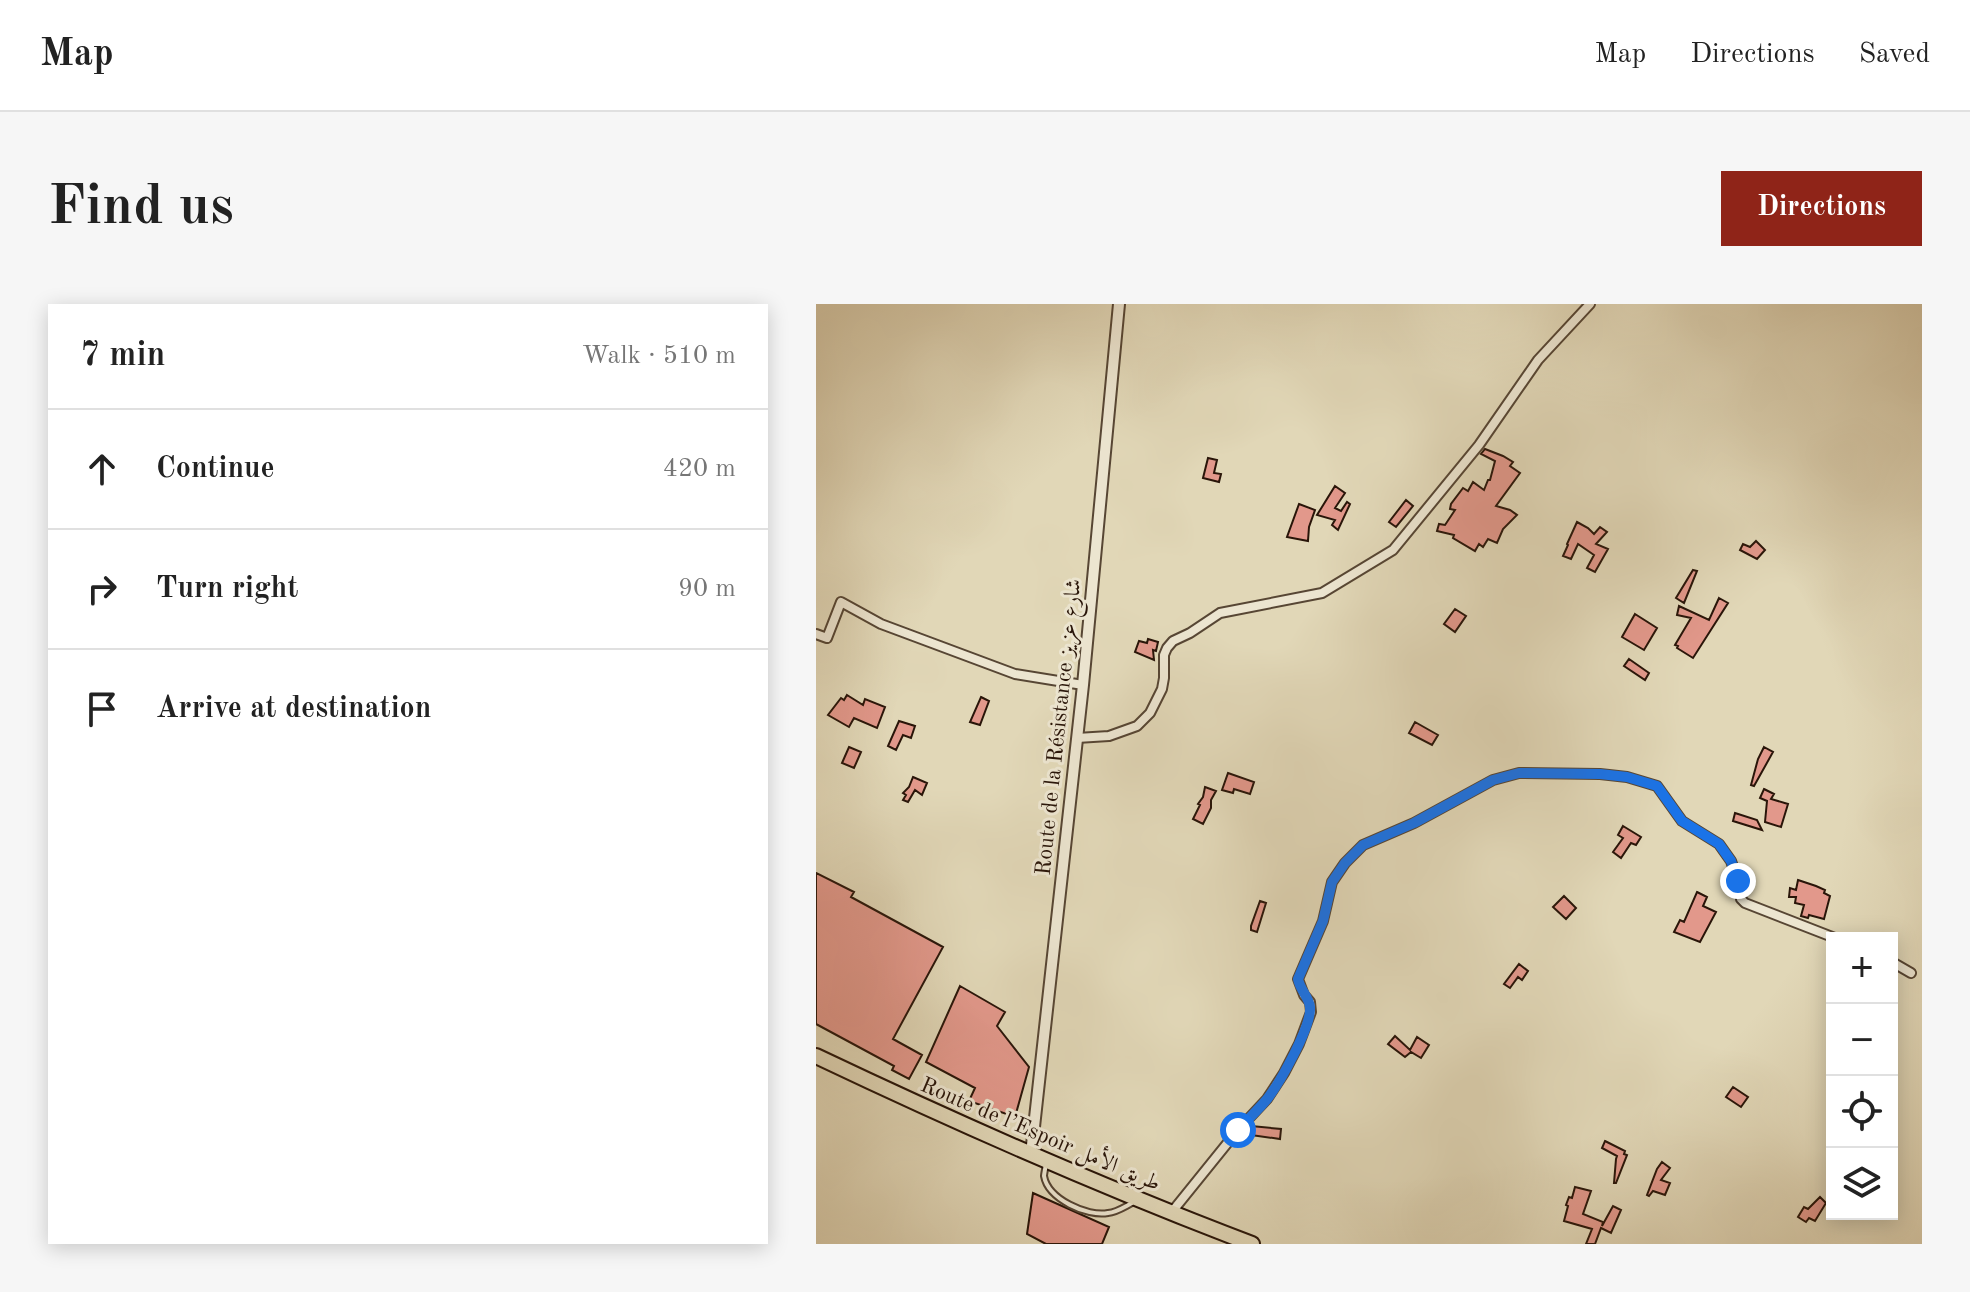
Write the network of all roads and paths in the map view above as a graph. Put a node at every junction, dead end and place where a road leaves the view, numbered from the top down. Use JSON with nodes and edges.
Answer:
{"nodes":[{"id":1,"x":1119,"y":304,"type":"edge"},
{"id":2,"x":1590,"y":304,"type":"edge"},
{"id":3,"x":816,"y":634,"type":"edge"},
{"id":4,"x":1083,"y":685,"type":"junction"},
{"id":5,"x":1077,"y":738,"type":"junction"},
{"id":6,"x":1826,"y":934,"type":"edge"},
{"id":7,"x":1898,"y":965,"type":"edge"},
{"id":8,"x":1911,"y":973,"type":"dead end"},
{"id":9,"x":816,"y":1056,"type":"edge"},
{"id":10,"x":1031,"y":1154,"type":"junction"},
{"id":11,"x":1046,"y":1161,"type":"junction"},
{"id":12,"x":1137,"y":1199,"type":"junction"},
{"id":13,"x":1171,"y":1213,"type":"junction"},
{"id":14,"x":1252,"y":1244,"type":"edge"}],
"edges":[{"from":1,"to":4,"type":"street","name":"Route de la Résistance شارع عزيز"},
{"from":2,"to":5,"type":"street"},
{"from":3,"to":4,"type":"street"},
{"from":4,"to":5,"type":"street","name":"Route de la Résistance شارع عزيز"},
{"from":5,"to":10,"type":"street","name":"Route de la Résistance شارع عزيز"},
{"from":6,"to":13,"type":"street"},
{"from":7,"to":8,"type":"street"},
{"from":9,"to":10,"type":"highway","name":"Route de l’Espoir طريق الأمل"},
{"from":10,"to":11,"type":"highway","name":"Route de l’Espoir طريق الأمل"},
{"from":11,"to":12,"type":"highway","name":"Route de l’Espoir طريق الأمل"},
{"from":11,"to":12,"type":"lane"},
{"from":12,"to":13,"type":"highway","name":"Route de l’Espoir طريق الأمل"},
{"from":13,"to":14,"type":"highway","name":"Route de l’Espoir طريق الأمل"}]}
